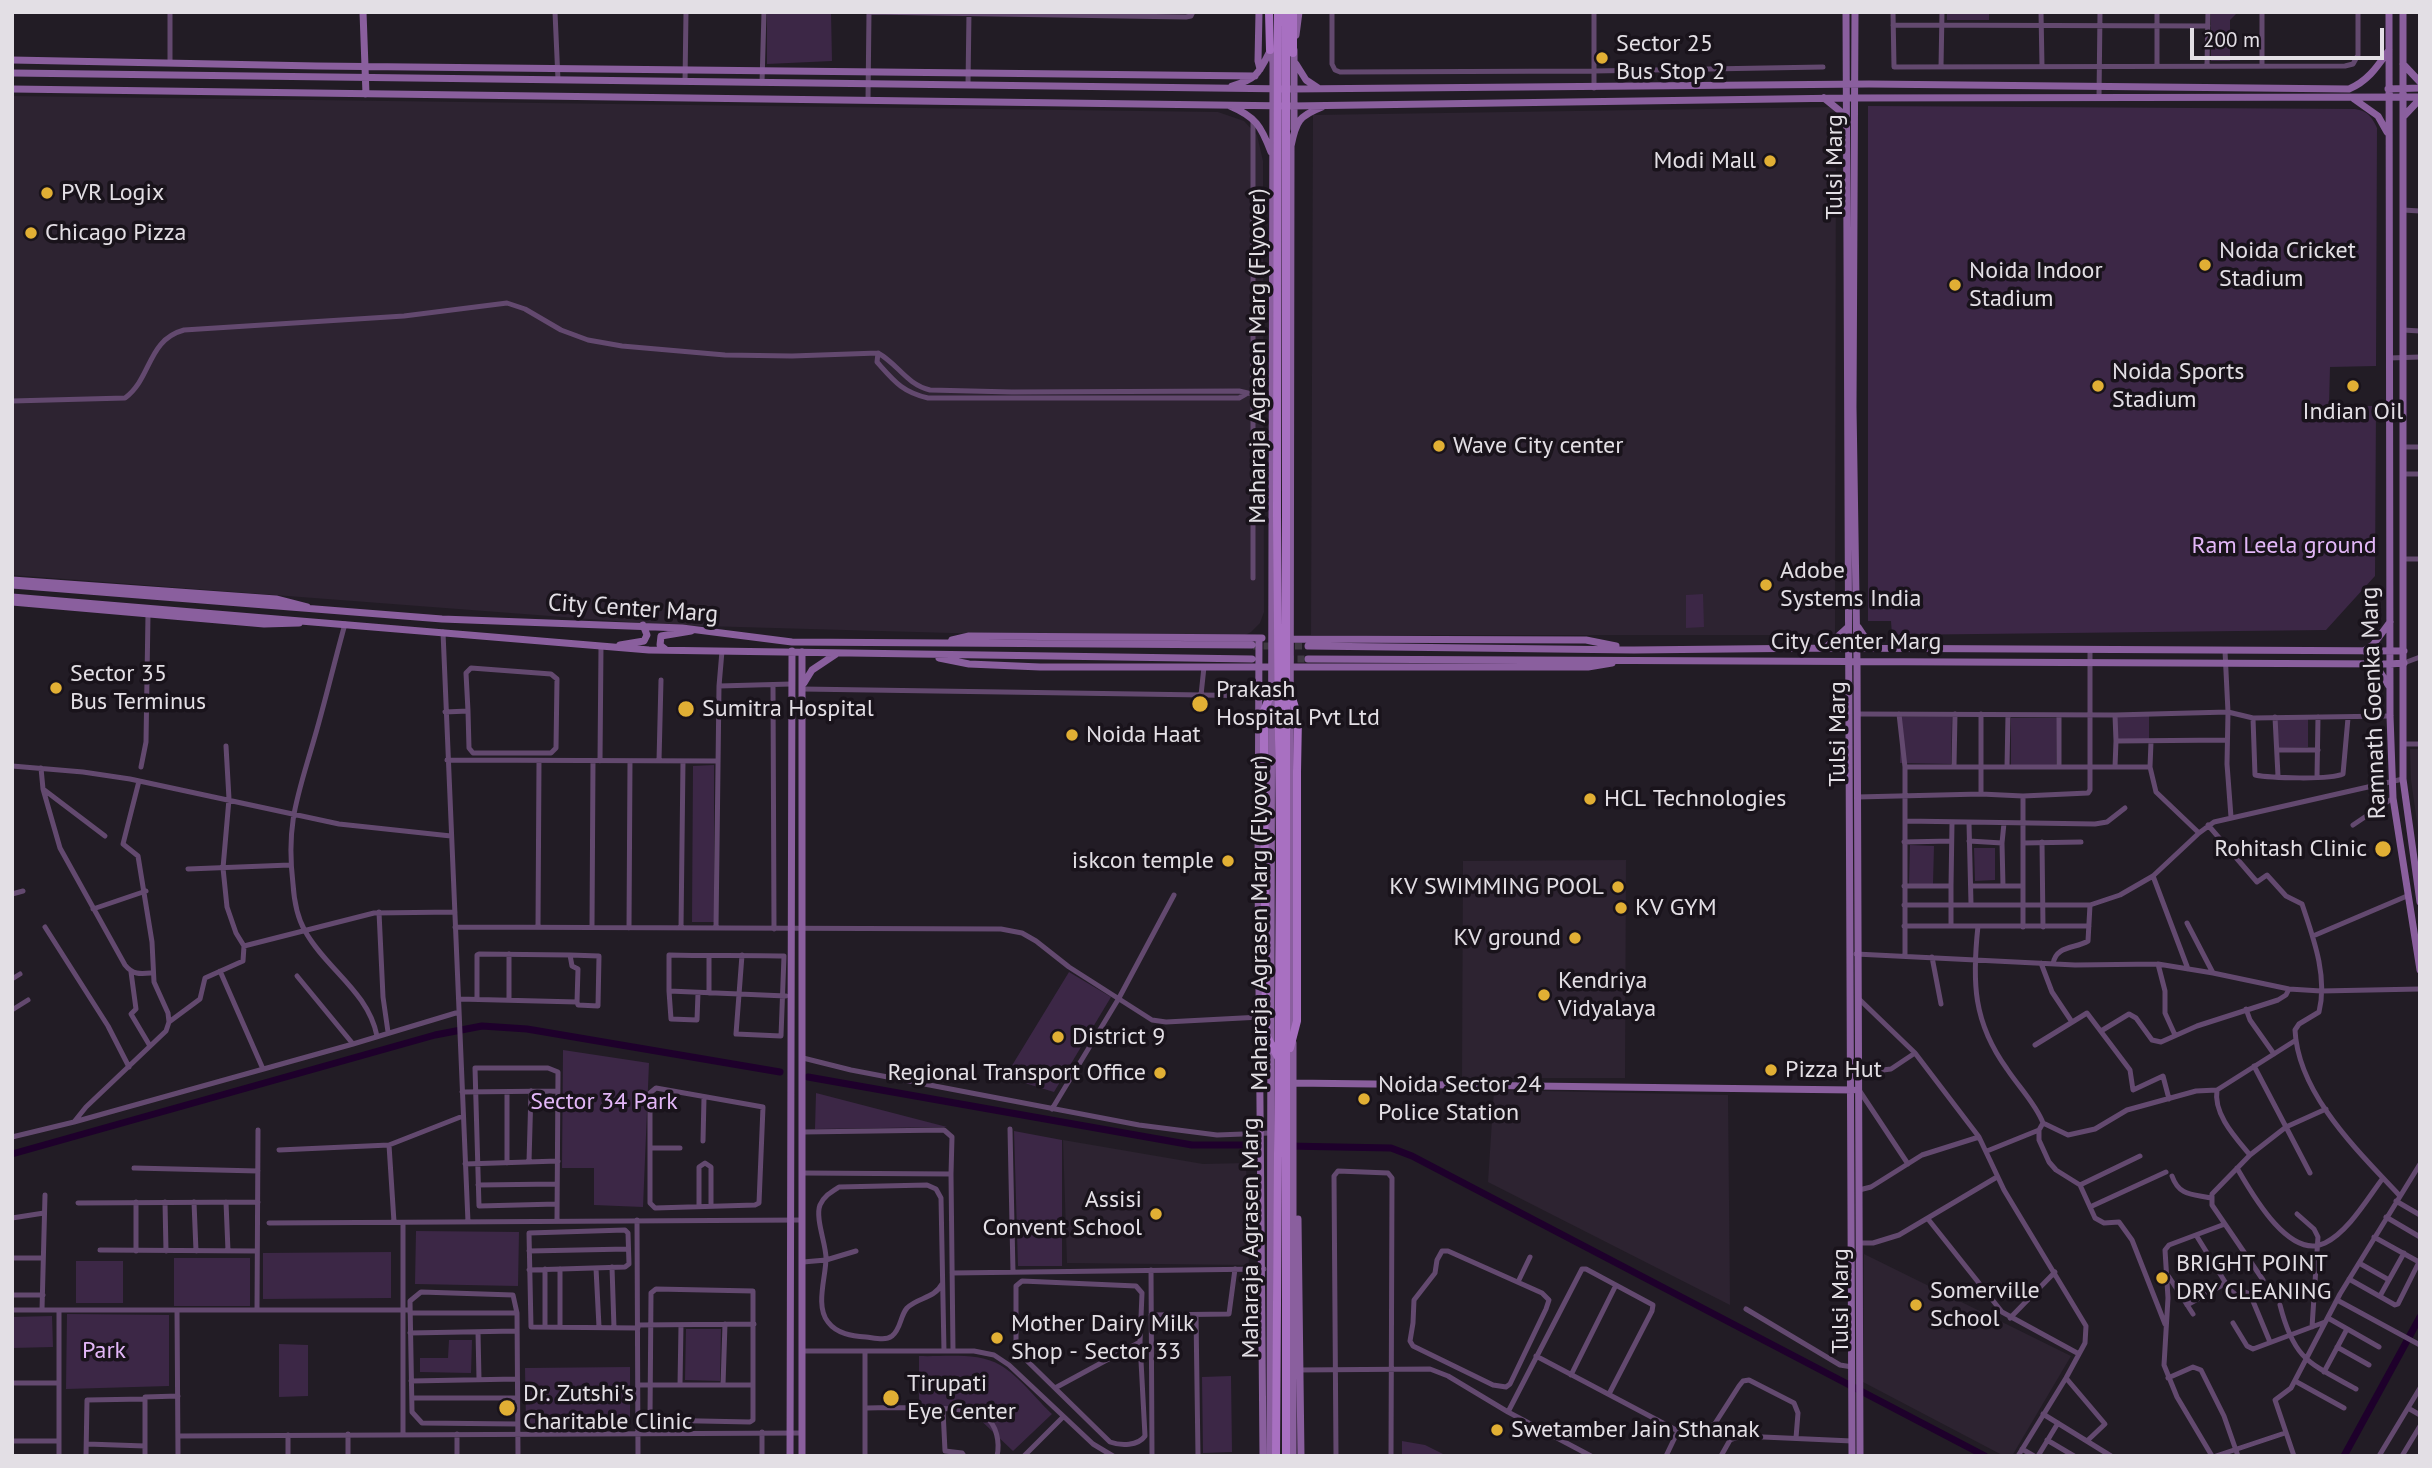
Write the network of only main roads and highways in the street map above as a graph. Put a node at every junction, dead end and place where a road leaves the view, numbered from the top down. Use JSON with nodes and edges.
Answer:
{"nodes":[{"id":1,"x":1268,"y":12,"type":"edge"},
{"id":2,"x":1278,"y":12,"type":"edge"},
{"id":3,"x":1286,"y":12,"type":"edge"},
{"id":4,"x":1293,"y":12,"type":"edge"},
{"id":5,"x":1270,"y":50,"type":"road end"},
{"id":6,"x":1293,"y":53,"type":"road end"},
{"id":7,"x":1270,"y":696,"type":"road end"},
{"id":8,"x":1292,"y":698,"type":"road end"},
{"id":9,"x":1283,"y":1059,"type":"junction"},
{"id":10,"x":1276,"y":1456,"type":"edge"},
{"id":11,"x":1286,"y":1456,"type":"edge"}],
"edges":[{"from":1,"to":5,"type":"main road"},
{"from":2,"to":9,"type":"main road","name":"Maharaja Agrasen Marg (Flyover)","bridge":true},
{"from":3,"to":9,"type":"main road","name":"Maharaja Agrasen Marg (Flyover)","bridge":true},
{"from":4,"to":6,"type":"main road"},
{"from":7,"to":9,"type":"main road","bridge":true},
{"from":8,"to":9,"type":"main road","bridge":true},
{"from":9,"to":10,"type":"main road","name":"Maharaja Agrasen Marg (Flyover)","bridge":true},
{"from":9,"to":11,"type":"main road","name":"Maharaja Agrasen Marg (Flyover)","bridge":true}]}
